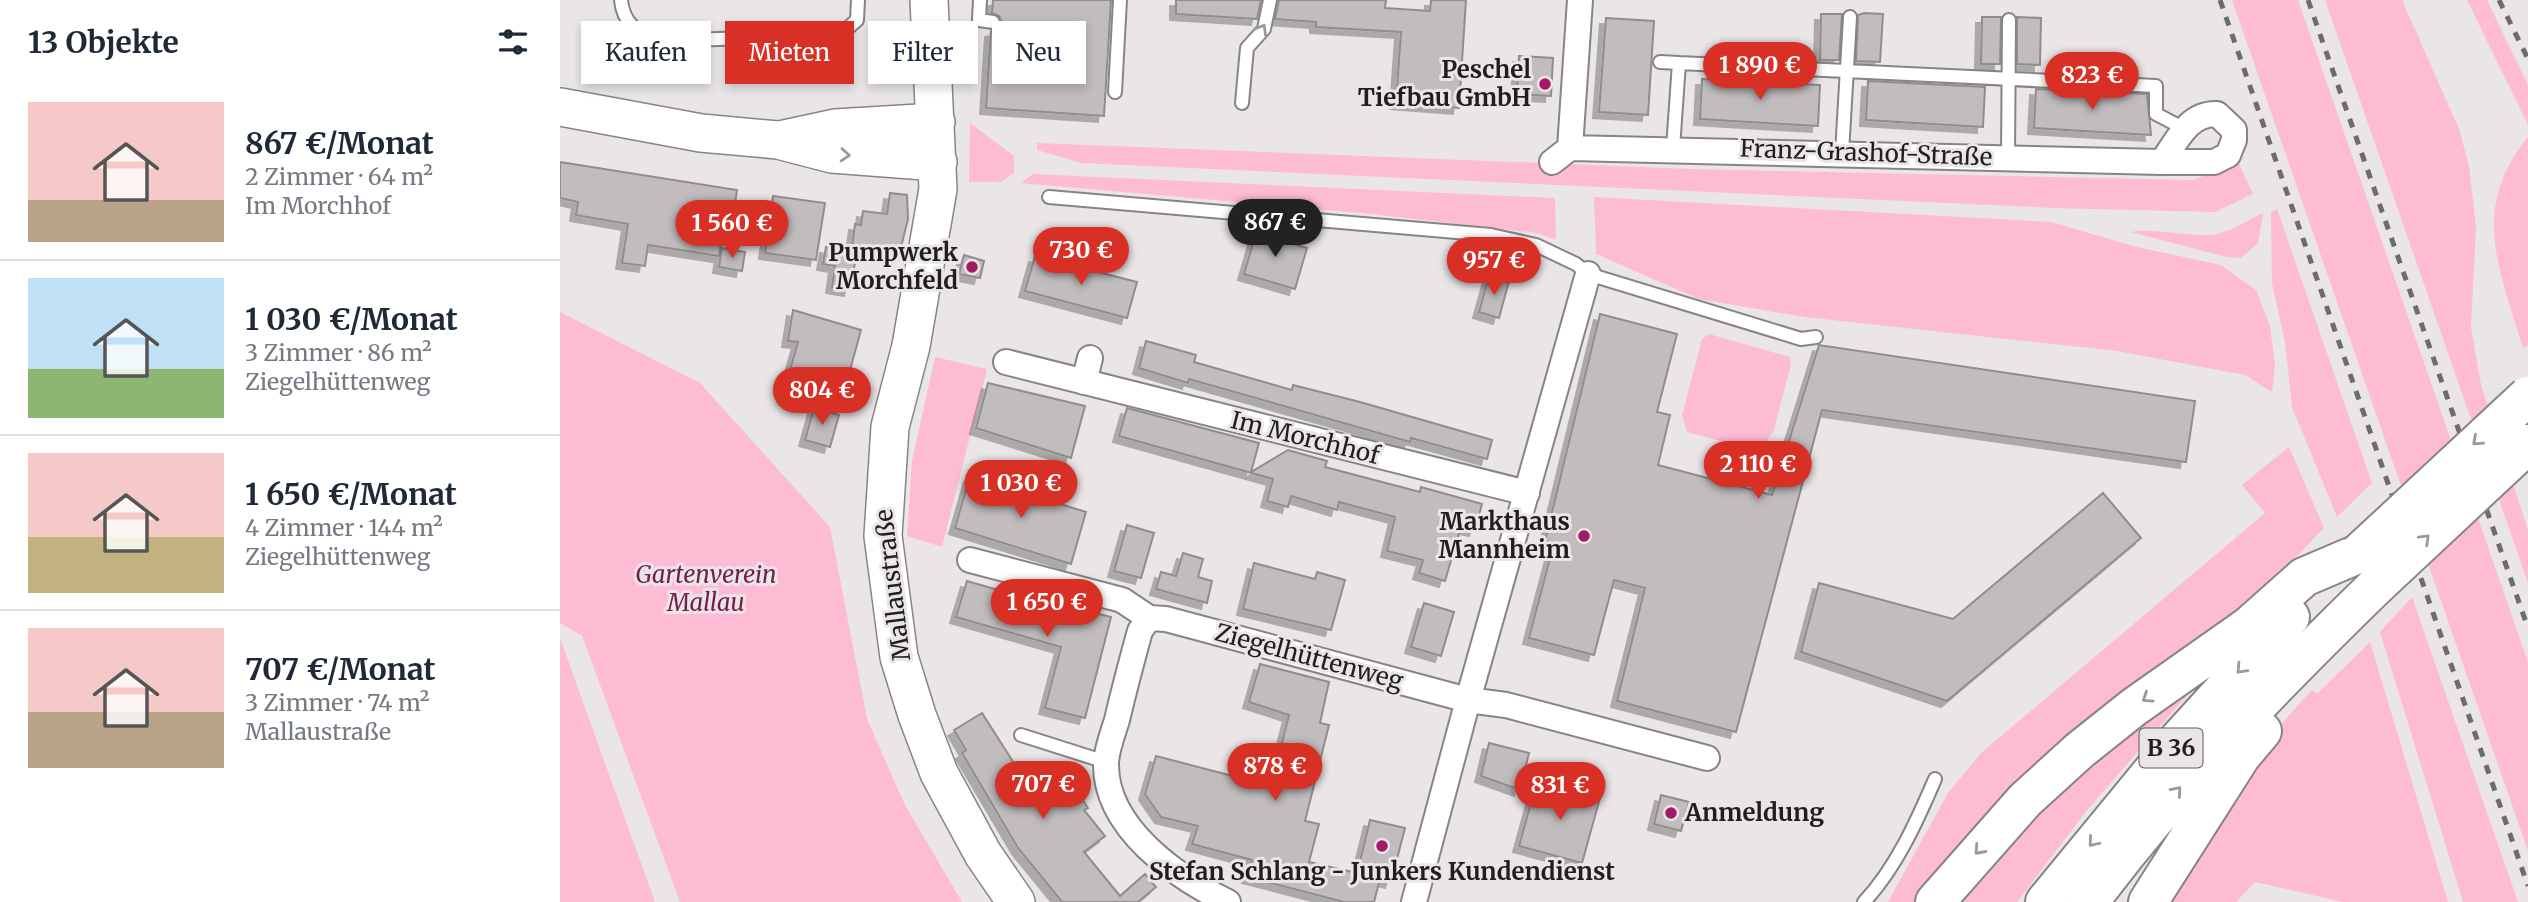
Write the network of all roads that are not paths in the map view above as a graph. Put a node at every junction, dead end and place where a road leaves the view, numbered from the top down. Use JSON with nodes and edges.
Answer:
{"nodes":[{"id":1,"x":621,"y":0,"type":"edge"},
{"id":2,"x":858,"y":0,"type":"edge"},
{"id":3,"x":929,"y":0,"type":"edge"},
{"id":4,"x":980,"y":0,"type":"edge"},
{"id":5,"x":1120,"y":0,"type":"edge"},
{"id":6,"x":1270,"y":0,"type":"edge"},
{"id":7,"x":1580,"y":0,"type":"edge"},
{"id":8,"x":1850,"y":17,"type":"dead end"},
{"id":9,"x":2009,"y":20,"type":"dead end"},
{"id":10,"x":992,"y":22,"type":"edge"},
{"id":11,"x":1660,"y":62,"type":"dead end"},
{"id":12,"x":1679,"y":63,"type":"junction"},
{"id":13,"x":1847,"y":71,"type":"junction"},
{"id":14,"x":2009,"y":78,"type":"junction"},
{"id":15,"x":1115,"y":92,"type":"dead end"},
{"id":16,"x":1242,"y":103,"type":"dead end"},
{"id":17,"x":560,"y":107,"type":"edge"},
{"id":18,"x":936,"y":122,"type":"junction"},
{"id":19,"x":2185,"y":129,"type":"junction"},
{"id":20,"x":778,"y":141,"type":"junction"},
{"id":21,"x":1673,"y":148,"type":"junction"},
{"id":22,"x":1842,"y":153,"type":"junction"},
{"id":23,"x":2008,"y":157,"type":"junction"},
{"id":24,"x":938,"y":162,"type":"junction"},
{"id":25,"x":2162,"y":162,"type":"junction"},
{"id":26,"x":1049,"y":197,"type":"dead end"},
{"id":27,"x":1588,"y":274,"type":"junction"},
{"id":28,"x":1816,"y":337,"type":"dead end"},
{"id":29,"x":1090,"y":358,"type":"dead end"},
{"id":30,"x":1006,"y":362,"type":"dead end"},
{"id":31,"x":1084,"y":382,"type":"junction"},
{"id":32,"x":2528,"y":396,"type":"edge"},
{"id":33,"x":2528,"y":444,"type":"edge"},
{"id":34,"x":1527,"y":493,"type":"junction"},
{"id":35,"x":970,"y":560,"type":"dead end"},
{"id":36,"x":2367,"y":570,"type":"junction"},
{"id":37,"x":2301,"y":592,"type":"junction"},
{"id":38,"x":1149,"y":618,"type":"junction"},
{"id":39,"x":2323,"y":649,"type":"junction"},
{"id":40,"x":1468,"y":700,"type":"junction"},
{"id":41,"x":1021,"y":735,"type":"dead end"},
{"id":42,"x":1707,"y":758,"type":"dead end"},
{"id":43,"x":1107,"y":762,"type":"junction"},
{"id":44,"x":1935,"y":779,"type":"dead end"},
{"id":45,"x":1016,"y":902,"type":"edge"},
{"id":46,"x":1228,"y":902,"type":"edge"},
{"id":47,"x":1414,"y":902,"type":"edge"},
{"id":48,"x":1864,"y":902,"type":"edge"},
{"id":49,"x":1935,"y":902,"type":"edge"},
{"id":50,"x":2045,"y":902,"type":"edge"},
{"id":51,"x":2089,"y":902,"type":"edge"},
{"id":52,"x":2148,"y":902,"type":"edge"}],
"edges":[{"from":1,"to":2,"type":"lane"},
{"from":3,"to":18,"type":"main road","name":"Mallaustraße"},
{"from":4,"to":10,"type":"lane"},
{"from":5,"to":15,"type":"lane"},
{"from":16,"to":6,"type":"lane","one_way":true},
{"from":7,"to":21,"type":"street","name":"Franz-Grashof-Straße"},
{"from":8,"to":13,"type":"lane"},
{"from":9,"to":14,"type":"lane"},
{"from":11,"to":12,"type":"lane"},
{"from":12,"to":13,"type":"lane"},
{"from":12,"to":21,"type":"lane"},
{"from":13,"to":14,"type":"lane"},
{"from":13,"to":22,"type":"lane"},
{"from":14,"to":19,"type":"lane"},
{"from":14,"to":23,"type":"lane"},
{"from":17,"to":20,"type":"main road"},
{"from":18,"to":20,"type":"main road"},
{"from":18,"to":24,"type":"main road","name":"Mallaustraße"},
{"from":19,"to":25,"type":"street","name":"Franz-Grashof-Straße"},
{"from":19,"to":25,"type":"street","name":"Franz-Grashof-Straße"},
{"from":20,"to":24,"type":"main road","one_way":true},
{"from":21,"to":22,"type":"street","name":"Franz-Grashof-Straße"},
{"from":22,"to":23,"type":"street","name":"Franz-Grashof-Straße"},
{"from":23,"to":25,"type":"street","name":"Franz-Grashof-Straße"},
{"from":24,"to":45,"type":"main road","name":"Mallaustraße"},
{"from":26,"to":27,"type":"lane"},
{"from":27,"to":28,"type":"lane"},
{"from":27,"to":34,"type":"street"},
{"from":29,"to":31,"type":"street"},
{"from":30,"to":31,"type":"street","name":"Im Morchhof"},
{"from":31,"to":34,"type":"street","name":"Im Morchhof"},
{"from":32,"to":36,"type":"highway","number":"B 36","one_way":true,"bridge":true},
{"from":36,"to":33,"type":"highway","number":"B 36","one_way":true,"bridge":true},
{"from":34,"to":40,"type":"street"},
{"from":35,"to":38,"type":"street","name":"Ziegelhüttenweg"},
{"from":36,"to":37,"type":"highway"},
{"from":36,"to":39,"type":"highway","number":"B 36"},
{"from":37,"to":49,"type":"highway","one_way":true},
{"from":37,"to":50,"type":"highway","number":"B 36","one_way":true},
{"from":38,"to":40,"type":"street","name":"Ziegelhüttenweg"},
{"from":38,"to":43,"type":"street"},
{"from":51,"to":39,"type":"highway","number":"B 36","one_way":true},
{"from":39,"to":52,"type":"highway"},
{"from":40,"to":42,"type":"street"},
{"from":40,"to":47,"type":"street"},
{"from":41,"to":43,"type":"lane"},
{"from":43,"to":46,"type":"street"},
{"from":44,"to":48,"type":"lane"}]}
